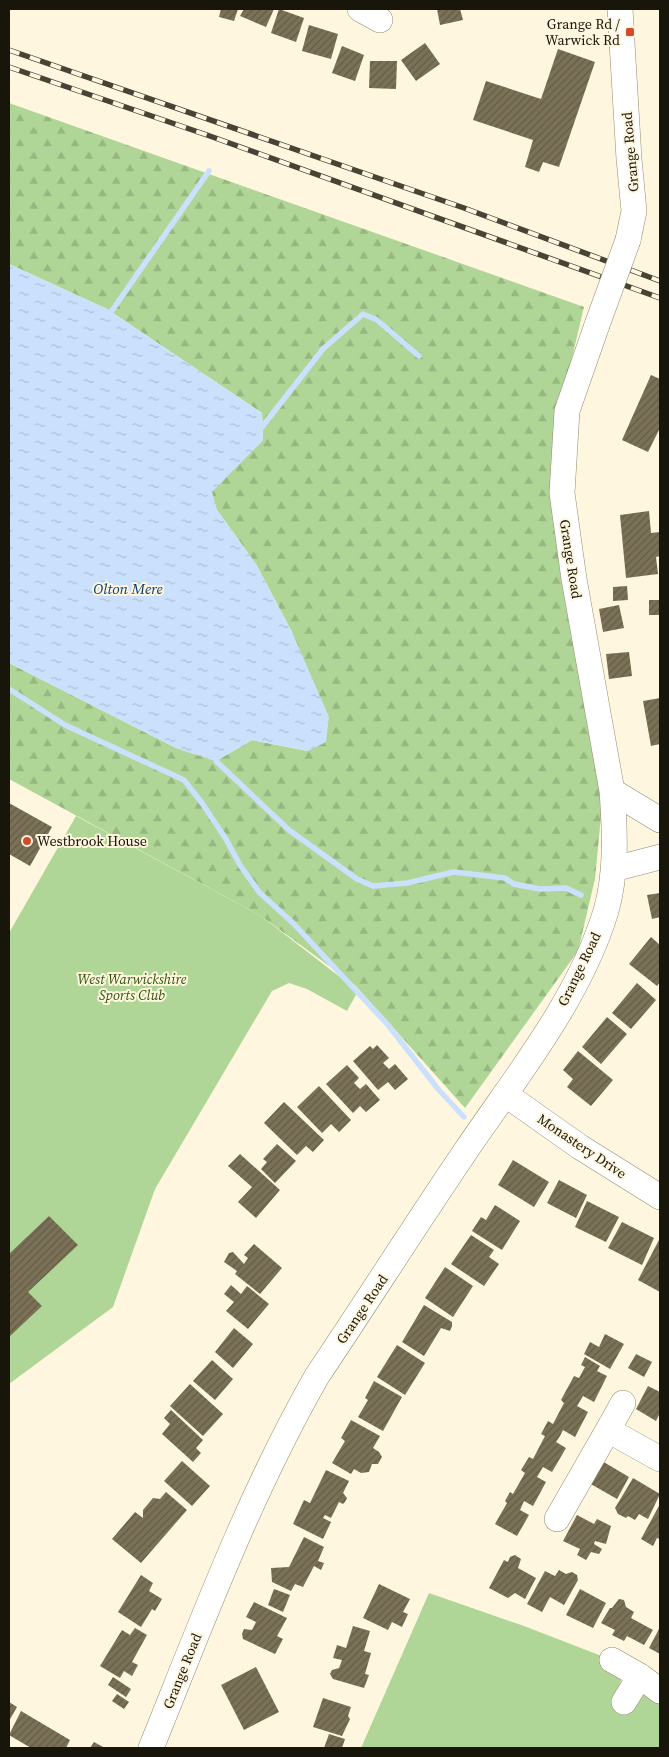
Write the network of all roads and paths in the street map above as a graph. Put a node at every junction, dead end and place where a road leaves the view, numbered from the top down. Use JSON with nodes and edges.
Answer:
{"nodes":[{"id":1,"x":620,"y":9,"type":"edge"},
{"id":2,"x":612,"y":791,"type":"junction"},
{"id":3,"x":660,"y":820,"type":"edge"},
{"id":4,"x":660,"y":857,"type":"edge"},
{"id":5,"x":614,"y":869,"type":"junction"},
{"id":6,"x":505,"y":1094,"type":"junction"},
{"id":7,"x":660,"y":1197,"type":"edge"},
{"id":8,"x":622,"y":1403,"type":"dead end"},
{"id":9,"x":608,"y":1430,"type":"junction"},
{"id":10,"x":660,"y":1459,"type":"edge"},
{"id":11,"x":557,"y":1519,"type":"dead end"},
{"id":12,"x":612,"y":1660,"type":"dead end"},
{"id":13,"x":640,"y":1676,"type":"junction"},
{"id":14,"x":660,"y":1691,"type":"edge"},
{"id":15,"x":624,"y":1702,"type":"dead end"},
{"id":16,"x":151,"y":1748,"type":"edge"}],
"edges":[{"from":1,"to":2,"type":"street","name":"Grange Road","bridge":true},
{"from":2,"to":3,"type":"street"},
{"from":2,"to":5,"type":"street","name":"Grange Road"},
{"from":4,"to":5,"type":"street"},
{"from":5,"to":6,"type":"street","name":"Grange Road"},
{"from":6,"to":7,"type":"street","name":"Monastery Drive"},
{"from":6,"to":16,"type":"street","name":"Grange Road"},
{"from":8,"to":9,"type":"street"},
{"from":9,"to":10,"type":"street"},
{"from":9,"to":11,"type":"street"},
{"from":12,"to":13,"type":"street"},
{"from":13,"to":14,"type":"street"},
{"from":13,"to":15,"type":"street"}]}
